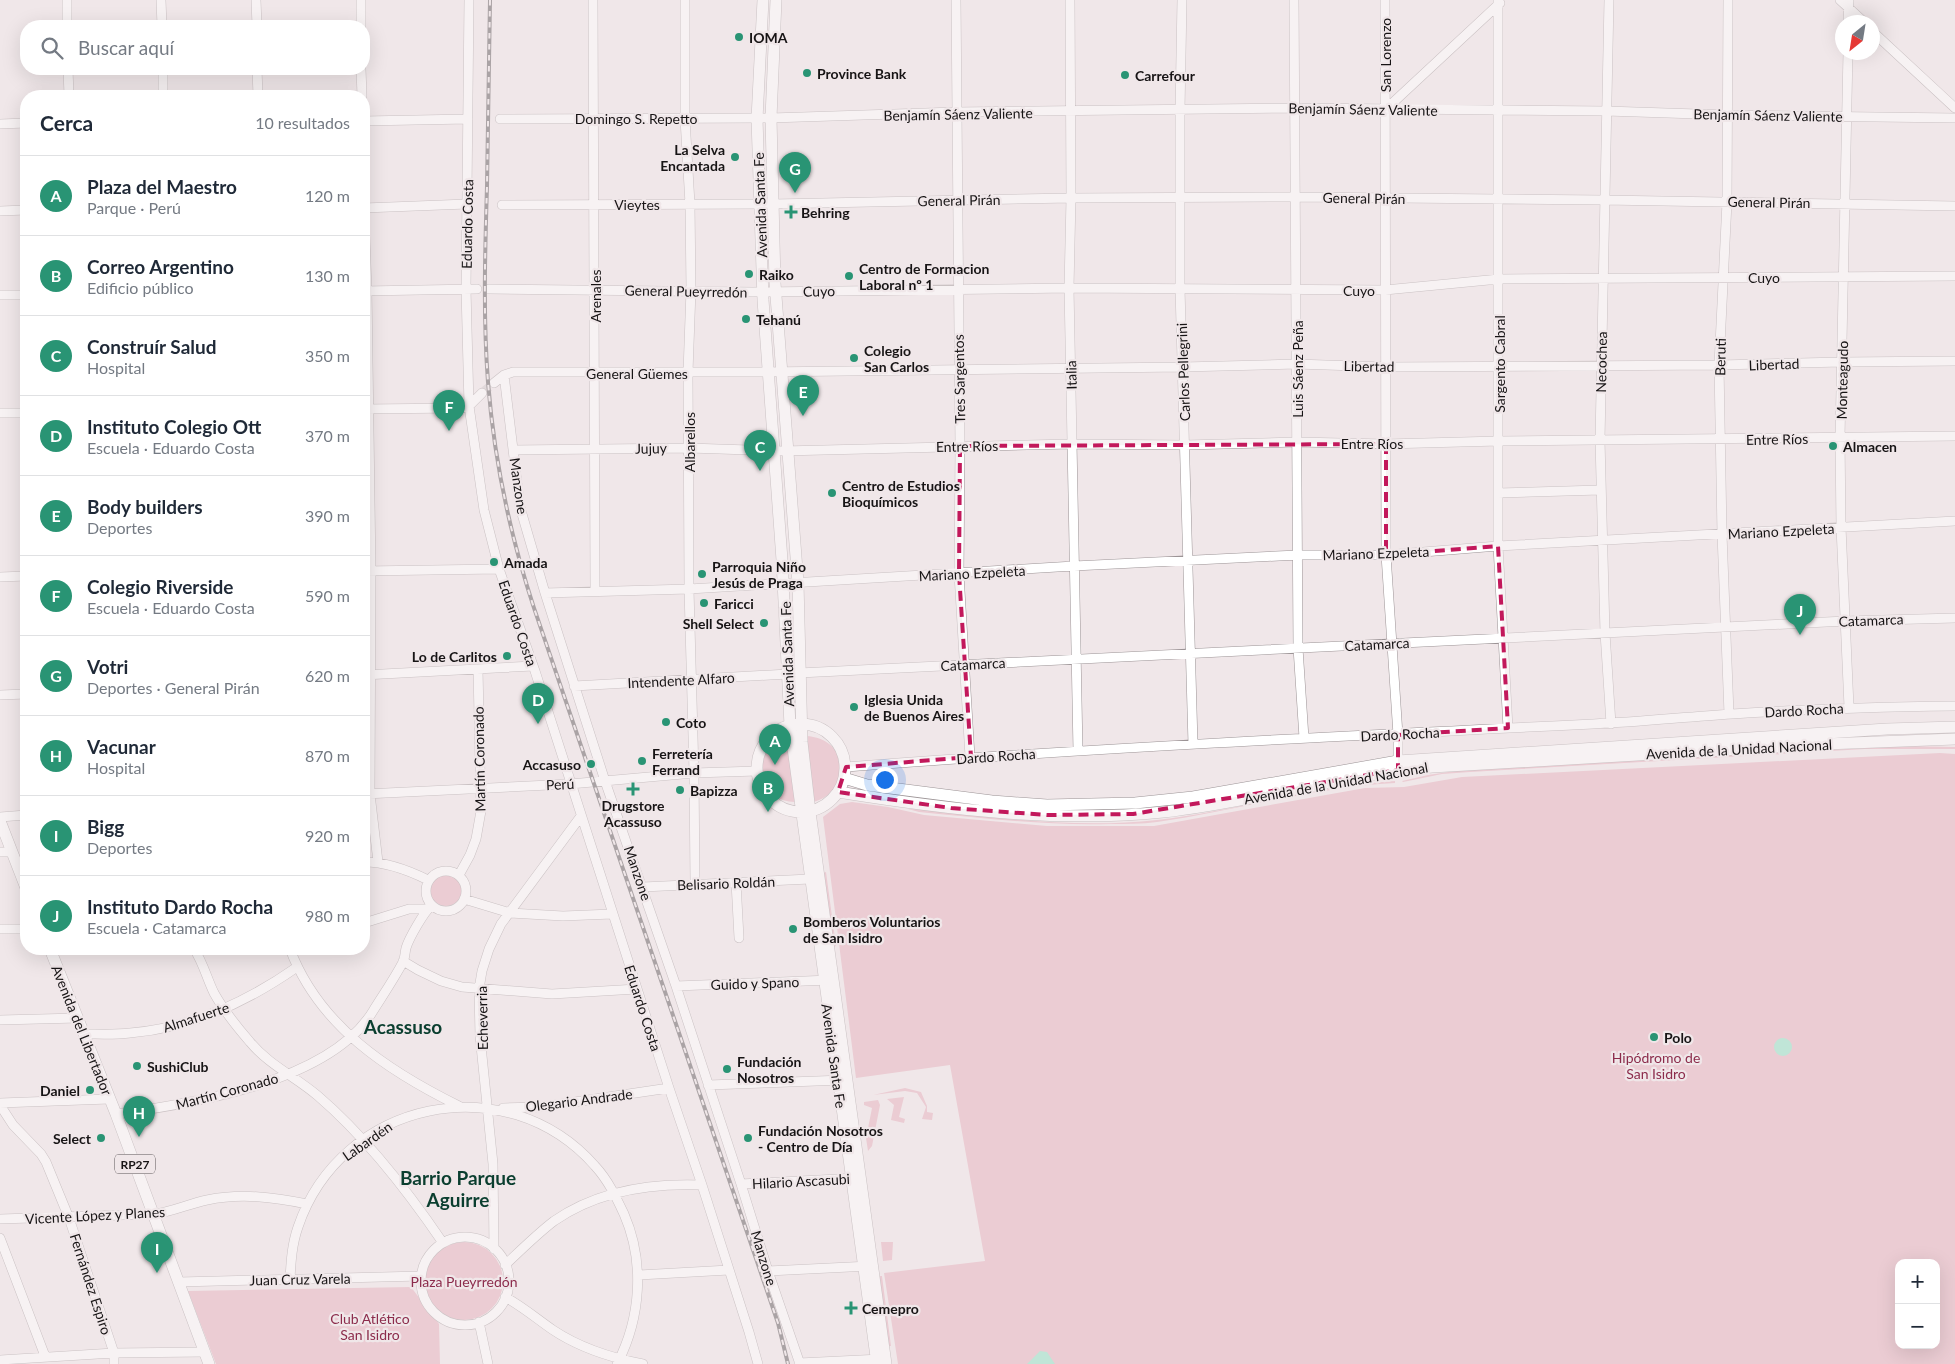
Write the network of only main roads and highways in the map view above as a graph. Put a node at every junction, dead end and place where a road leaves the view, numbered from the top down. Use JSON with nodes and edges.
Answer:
{"nodes":[{"id":1,"x":763,"y":0,"type":"edge"},
{"id":2,"x":776,"y":0,"type":"edge"},
{"id":3,"x":794,"y":674,"type":"junction"},
{"id":4,"x":795,"y":725,"type":"junction"},
{"id":5,"x":1955,"y":727,"type":"edge"},
{"id":6,"x":1955,"y":739,"type":"edge"},
{"id":7,"x":1398,"y":765,"type":"junction"},
{"id":8,"x":845,"y":773,"type":"junction"},
{"id":9,"x":838,"y":792,"type":"junction"},
{"id":10,"x":805,"y":812,"type":"junction"},
{"id":11,"x":0,"y":821,"type":"edge"},
{"id":12,"x":18,"y":859,"type":"edge"},
{"id":13,"x":821,"y":927,"type":"junction"},
{"id":14,"x":52,"y":955,"type":"edge"},
{"id":15,"x":881,"y":1362,"type":"edge"},
{"id":16,"x":210,"y":1364,"type":"edge"}],
"edges":[{"from":1,"to":3,"type":"main road","name":"Avenida Santa Fe"},
{"from":2,"to":3,"type":"main road","name":"Avenida Santa Fe"},
{"from":3,"to":4,"type":"main road","name":"Avenida Santa Fe"},
{"from":4,"to":8,"type":"main road"},
{"from":4,"to":10,"type":"main road","name":"Avenida Santa Fe"},
{"from":4,"to":10,"type":"main road"},
{"from":5,"to":7,"type":"main road","name":"Avenida de la Unidad Nacional"},
{"from":6,"to":7,"type":"main road","name":"Avenida de la Unidad Nacional"},
{"from":7,"to":8,"type":"main road","name":"Avenida de la Unidad Nacional"},
{"from":7,"to":9,"type":"main road","name":"Avenida de la Unidad Nacional"},
{"from":8,"to":9,"type":"main road"},
{"from":9,"to":10,"type":"main road"},
{"from":10,"to":13,"type":"main road","name":"Avenida Santa Fe"},
{"from":10,"to":13,"type":"main road","name":"Avenida Santa Fe"},
{"from":11,"to":12,"type":"main road"},
{"from":13,"to":15,"type":"main road","name":"Avenida Santa Fe"},
{"from":14,"to":16,"type":"main road","name":"Avenida del Libertador","number":"RP27"}]}
